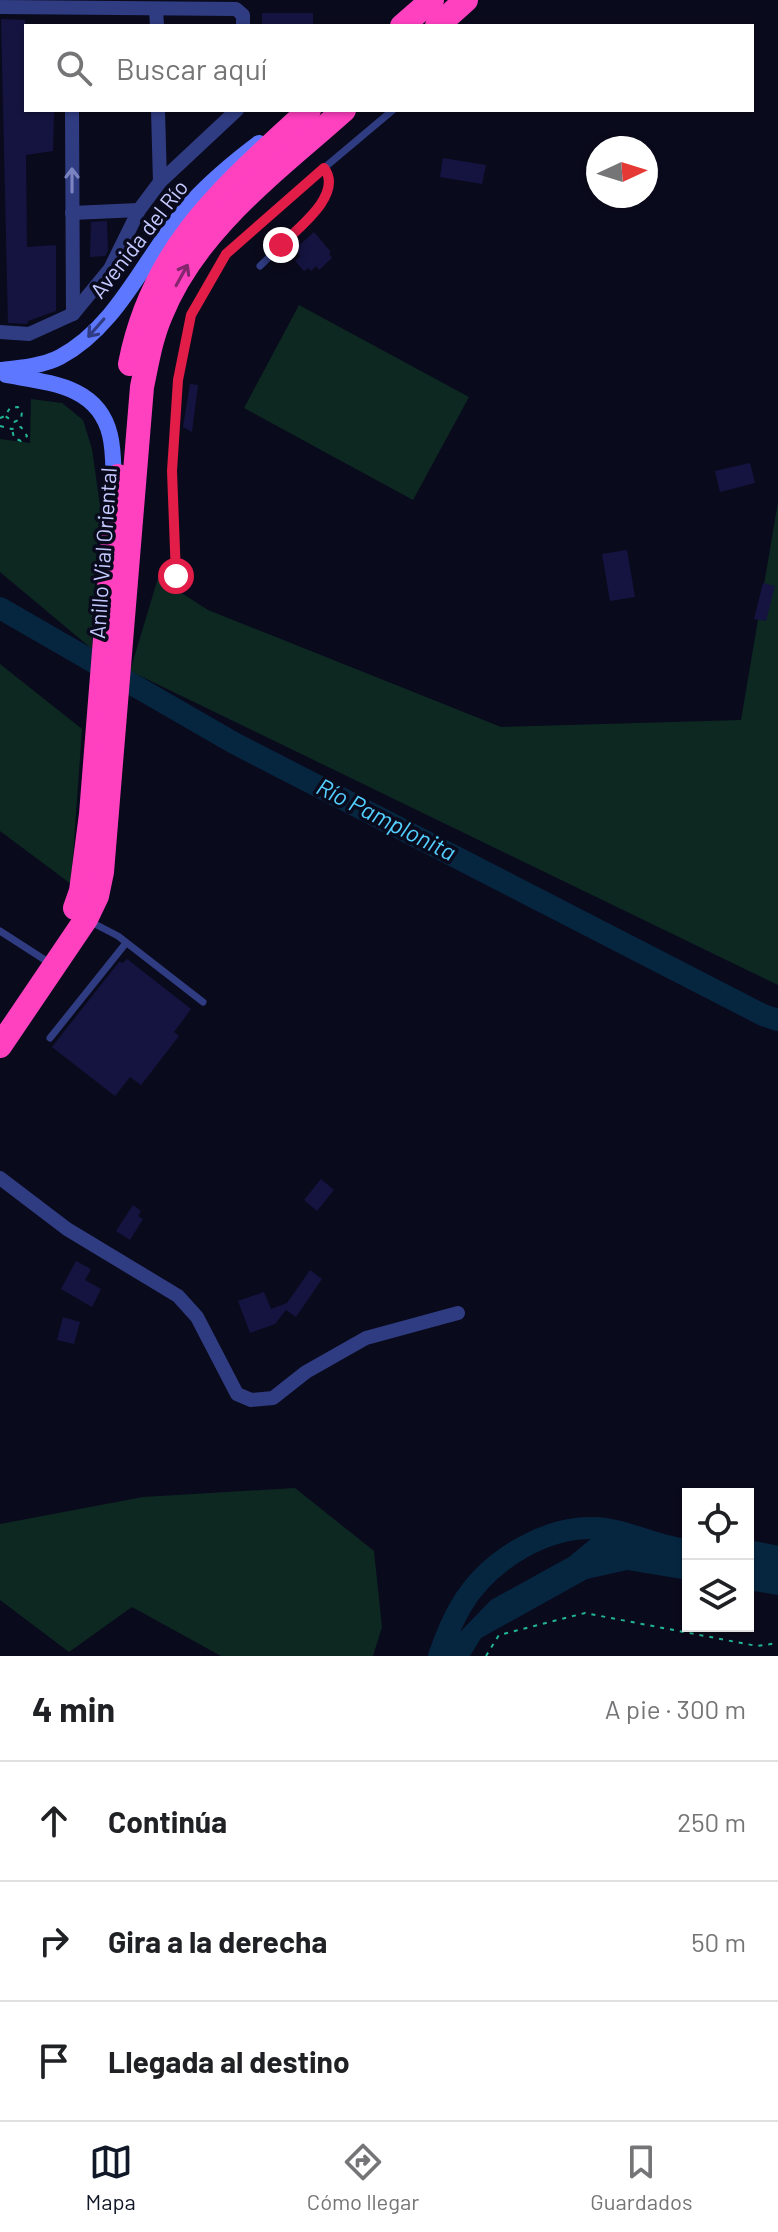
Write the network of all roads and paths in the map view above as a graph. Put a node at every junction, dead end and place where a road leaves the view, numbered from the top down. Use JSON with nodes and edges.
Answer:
{"nodes":[{"id":1,"x":466,"y":0,"type":"edge"},
{"id":2,"x":0,"y":7,"type":"edge"},
{"id":3,"x":72,"y":9,"type":"junction"},
{"id":4,"x":156,"y":9,"type":"junction"},
{"id":5,"x":439,"y":18,"type":"edge"},
{"id":6,"x":72,"y":24,"type":"edge"},
{"id":7,"x":157,"y":24,"type":"edge"},
{"id":8,"x":243,"y":24,"type":"edge"},
{"id":9,"x":411,"y":24,"type":"edge"},
{"id":10,"x":72,"y":112,"type":"edge"},
{"id":11,"x":158,"y":112,"type":"edge"},
{"id":12,"x":235,"y":112,"type":"edge"},
{"id":13,"x":299,"y":112,"type":"edge"},
{"id":14,"x":307,"y":112,"type":"edge"},
{"id":15,"x":342,"y":112,"type":"edge"},
{"id":16,"x":391,"y":112,"type":"edge"},
{"id":17,"x":159,"y":150,"type":"junction"},
{"id":18,"x":193,"y":151,"type":"junction"},
{"id":19,"x":324,"y":168,"type":"junction"},
{"id":20,"x":160,"y":182,"type":"junction"},
{"id":21,"x":139,"y":210,"type":"junction"},
{"id":22,"x":72,"y":213,"type":"junction"},
{"id":23,"x":260,"y":266,"type":"dead end"},
{"id":24,"x":73,"y":314,"type":"junction"},
{"id":25,"x":0,"y":332,"type":"edge"},
{"id":26,"x":0,"y":372,"type":"edge"},
{"id":27,"x":5,"y":416,"type":"dead end"},
{"id":28,"x":0,"y":418,"type":"edge"},
{"id":29,"x":0,"y":426,"type":"edge"},
{"id":30,"x":12,"y":429,"type":"dead end"},
{"id":31,"x":121,"y":509,"type":"junction"},
{"id":32,"x":176,"y":576,"type":"dead end"},
{"id":33,"x":100,"y":814,"type":"junction"},
{"id":34,"x":86,"y":919,"type":"junction"},
{"id":35,"x":0,"y":931,"type":"edge"},
{"id":36,"x":126,"y":943,"type":"junction"},
{"id":37,"x":45,"y":960,"type":"junction"},
{"id":38,"x":203,"y":1002,"type":"dead end"},
{"id":39,"x":0,"y":1022,"type":"edge"},
{"id":40,"x":50,"y":1038,"type":"dead end"},
{"id":41,"x":0,"y":1046,"type":"edge"},
{"id":42,"x":0,"y":1178,"type":"edge"},
{"id":43,"x":458,"y":1313,"type":"dead end"},
{"id":44,"x":778,"y":1643,"type":"edge"},
{"id":45,"x":486,"y":1656,"type":"edge"}],
"edges":[{"from":1,"to":5,"type":"highway"},
{"from":2,"to":3,"type":"street"},
{"from":3,"to":4,"type":"street"},
{"from":3,"to":6,"type":"street"},
{"from":4,"to":7,"type":"street"},
{"from":4,"to":8,"type":"street"},
{"from":5,"to":9,"type":"highway"},
{"from":22,"to":10,"type":"street","one_way":true},
{"from":11,"to":17,"type":"street"},
{"from":12,"to":18,"type":"street"},
{"from":13,"to":26,"type":"main road","name":"Avenida del Río","one_way":true},
{"from":14,"to":31,"type":"highway","name":"Anillo Vial Oriental"},
{"from":31,"to":15,"type":"highway","name":"Anillo Vial Oriental","one_way":true},
{"from":16,"to":19,"type":"lane"},
{"from":17,"to":18,"type":"street"},
{"from":17,"to":20,"type":"street"},
{"from":18,"to":20,"type":"street"},
{"from":19,"to":23,"type":"lane"},
{"from":19,"to":32,"type":"lane"},
{"from":20,"to":21,"type":"street"},
{"from":21,"to":22,"type":"street"},
{"from":21,"to":24,"type":"street"},
{"from":22,"to":24,"type":"street"},
{"from":24,"to":25,"type":"street"},
{"from":26,"to":31,"type":"main road","name":"Avenida del Río"},
{"from":27,"to":28,"type":"path"},
{"from":29,"to":30,"type":"path"},
{"from":31,"to":33,"type":"highway","name":"Anillo Vial Oriental"},
{"from":33,"to":34,"type":"highway","name":"Anillo Vial Oriental"},
{"from":33,"to":37,"type":"highway","name":"Anillo Vial Oriental"},
{"from":34,"to":36,"type":"lane"},
{"from":34,"to":41,"type":"highway","name":"Anillo Vial Oriental"},
{"from":35,"to":37,"type":"lane"},
{"from":36,"to":38,"type":"lane"},
{"from":36,"to":40,"type":"lane"},
{"from":37,"to":39,"type":"highway","name":"Anillo Vial Oriental"},
{"from":42,"to":43,"type":"street"},
{"from":44,"to":45,"type":"path"}]}
